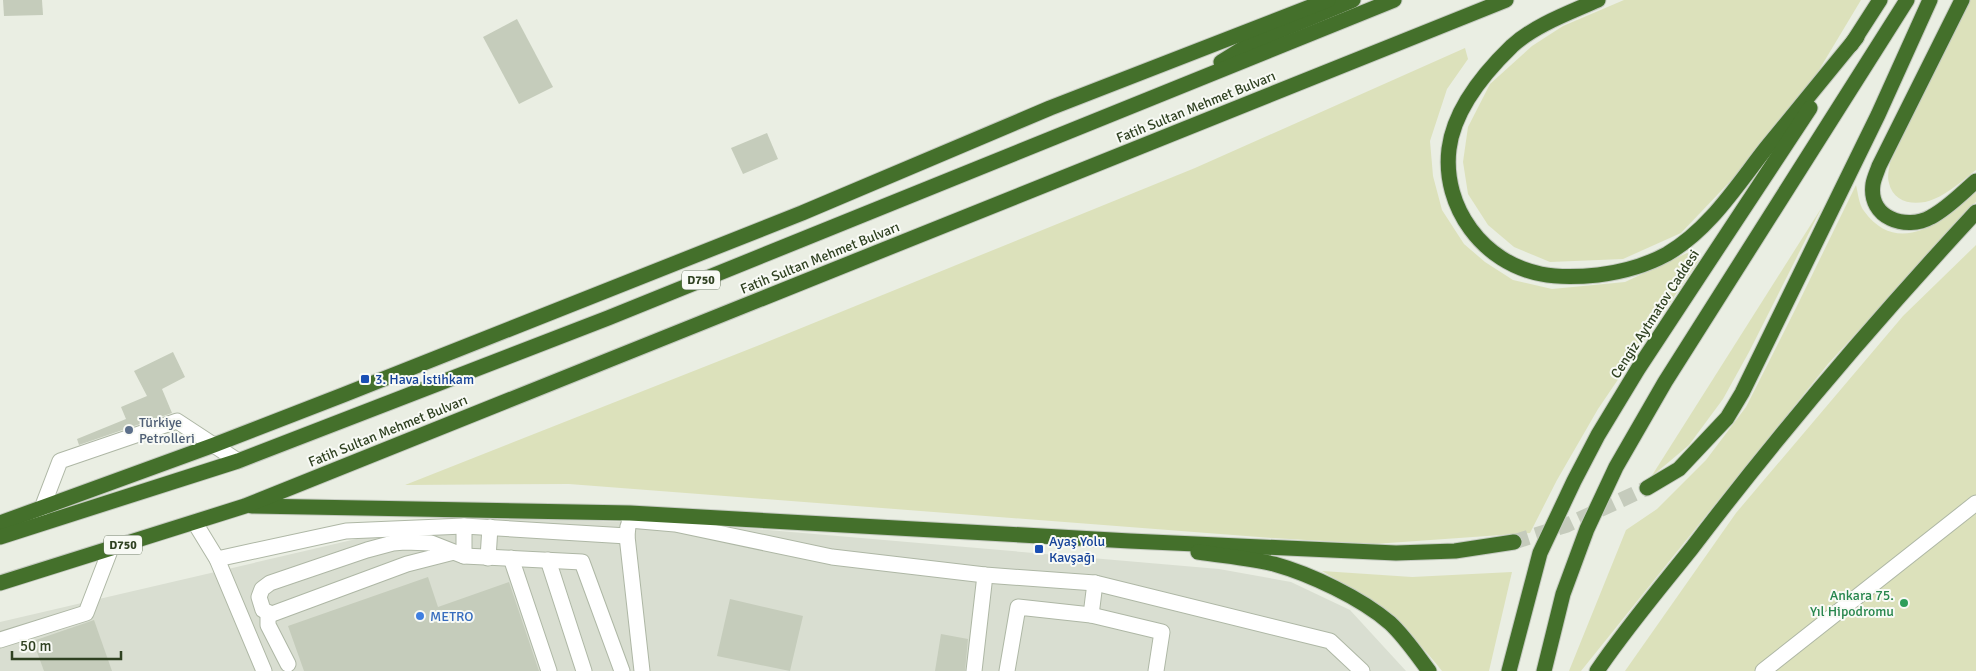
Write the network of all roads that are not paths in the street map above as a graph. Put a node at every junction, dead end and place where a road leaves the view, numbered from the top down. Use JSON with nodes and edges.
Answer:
{"nodes":[{"id":1,"x":1328,"y":0,"type":"edge"},
{"id":2,"x":1353,"y":0,"type":"edge"},
{"id":3,"x":1394,"y":0,"type":"edge"},
{"id":4,"x":1506,"y":0,"type":"edge"},
{"id":5,"x":1598,"y":0,"type":"edge"},
{"id":6,"x":1880,"y":0,"type":"edge"},
{"id":7,"x":1907,"y":0,"type":"edge"},
{"id":8,"x":1930,"y":0,"type":"edge"},
{"id":9,"x":1962,"y":0,"type":"edge"},
{"id":10,"x":1857,"y":37,"type":"junction"},
{"id":11,"x":1184,"y":84,"type":"junction"},
{"id":12,"x":1976,"y":181,"type":"edge"},
{"id":13,"x":1976,"y":212,"type":"edge"},
{"id":14,"x":214,"y":446,"type":"junction"},
{"id":15,"x":238,"y":461,"type":"junction"},
{"id":16,"x":1647,"y":488,"type":"tunnel mouth"},
{"id":17,"x":1976,"y":503,"type":"edge"},
{"id":18,"x":245,"y":506,"type":"junction"},
{"id":19,"x":42,"y":508,"type":"junction"},
{"id":20,"x":630,"y":516,"type":"junction"},
{"id":21,"x":195,"y":523,"type":"junction"},
{"id":22,"x":0,"y":524,"type":"edge"},
{"id":23,"x":464,"y":526,"type":"junction"},
{"id":24,"x":490,"y":527,"type":"junction"},
{"id":25,"x":34,"y":528,"type":"junction"},
{"id":26,"x":627,"y":536,"type":"junction"},
{"id":27,"x":0,"y":538,"type":"edge"},
{"id":28,"x":1130,"y":541,"type":"junction"},
{"id":29,"x":1514,"y":542,"type":"tunnel mouth"},
{"id":30,"x":111,"y":548,"type":"junction"},
{"id":31,"x":459,"y":554,"type":"junction"},
{"id":32,"x":488,"y":558,"type":"junction"},
{"id":33,"x":512,"y":558,"type":"junction"},
{"id":34,"x":216,"y":559,"type":"junction"},
{"id":35,"x":548,"y":560,"type":"junction"},
{"id":36,"x":986,"y":575,"type":"junction"},
{"id":37,"x":0,"y":583,"type":"edge"},
{"id":38,"x":1095,"y":583,"type":"junction"},
{"id":39,"x":268,"y":613,"type":"junction"},
{"id":40,"x":1091,"y":615,"type":"junction"},
{"id":41,"x":0,"y":640,"type":"edge"},
{"id":42,"x":288,"y":664,"type":"dead end"},
{"id":43,"x":264,"y":671,"type":"edge"},
{"id":44,"x":549,"y":671,"type":"edge"},
{"id":45,"x":584,"y":671,"type":"edge"},
{"id":46,"x":622,"y":671,"type":"edge"},
{"id":47,"x":642,"y":671,"type":"edge"},
{"id":48,"x":974,"y":671,"type":"edge"},
{"id":49,"x":1007,"y":671,"type":"edge"},
{"id":50,"x":1156,"y":671,"type":"edge"},
{"id":51,"x":1362,"y":671,"type":"edge"},
{"id":52,"x":1429,"y":671,"type":"edge"},
{"id":53,"x":1509,"y":671,"type":"edge"},
{"id":54,"x":1544,"y":671,"type":"edge"},
{"id":55,"x":1597,"y":671,"type":"edge"},
{"id":56,"x":1763,"y":671,"type":"edge"}],
"edges":[{"from":1,"to":14,"type":"highway"},
{"from":2,"to":11,"type":"highway"},
{"from":3,"to":11,"type":"highway","name":"Fatih Sultan Mehmet Bulvarı","number":"D750"},
{"from":4,"to":18,"type":"highway","name":"Fatih Sultan Mehmet Bulvarı","number":"D750"},
{"from":5,"to":10,"type":"highway"},
{"from":6,"to":10,"type":"highway","name":"Cengiz Aytmatov Caddesi"},
{"from":7,"to":54,"type":"highway"},
{"from":8,"to":16,"type":"highway"},
{"from":9,"to":12,"type":"highway"},
{"from":10,"to":53,"type":"highway","name":"Cengiz Aytmatov Caddesi"},
{"from":11,"to":15,"type":"highway","name":"Fatih Sultan Mehmet Bulvarı","number":"D750"},
{"from":13,"to":55,"type":"highway"},
{"from":14,"to":15,"type":"street"},
{"from":14,"to":19,"type":"highway"},
{"from":14,"to":19,"type":"street"},
{"from":15,"to":25,"type":"highway","name":"Fatih Sultan Mehmet Bulvarı","number":"D750"},
{"from":17,"to":56,"type":"street"},
{"from":18,"to":20,"type":"highway"},
{"from":18,"to":21,"type":"highway","name":"Fatih Sultan Mehmet Bulvarı","number":"D750"},
{"from":19,"to":22,"type":"highway"},
{"from":19,"to":25,"type":"street"},
{"from":20,"to":26,"type":"street"},
{"from":20,"to":28,"type":"highway"},
{"from":20,"to":36,"type":"street"},
{"from":21,"to":30,"type":"highway","name":"Fatih Sultan Mehmet Bulvarı","number":"D750"},
{"from":21,"to":34,"type":"street"},
{"from":23,"to":24,"type":"street"},
{"from":23,"to":31,"type":"street"},
{"from":23,"to":34,"type":"street"},
{"from":24,"to":26,"type":"street"},
{"from":24,"to":32,"type":"street"},
{"from":25,"to":27,"type":"highway","name":"Fatih Sultan Mehmet Bulvarı","number":"D750"},
{"from":26,"to":47,"type":"street"},
{"from":28,"to":29,"type":"highway"},
{"from":28,"to":52,"type":"highway"},
{"from":30,"to":37,"type":"highway","name":"Fatih Sultan Mehmet Bulvarı","number":"D750"},
{"from":30,"to":41,"type":"street"},
{"from":31,"to":32,"type":"street"},
{"from":31,"to":39,"type":"street"},
{"from":31,"to":39,"type":"street"},
{"from":32,"to":33,"type":"street"},
{"from":33,"to":35,"type":"street"},
{"from":33,"to":44,"type":"street"},
{"from":34,"to":43,"type":"street"},
{"from":35,"to":45,"type":"street"},
{"from":35,"to":46,"type":"street"},
{"from":36,"to":38,"type":"street"},
{"from":36,"to":48,"type":"street"},
{"from":38,"to":40,"type":"street"},
{"from":38,"to":51,"type":"street"},
{"from":39,"to":42,"type":"street"},
{"from":40,"to":49,"type":"street"},
{"from":40,"to":50,"type":"street"}]}
